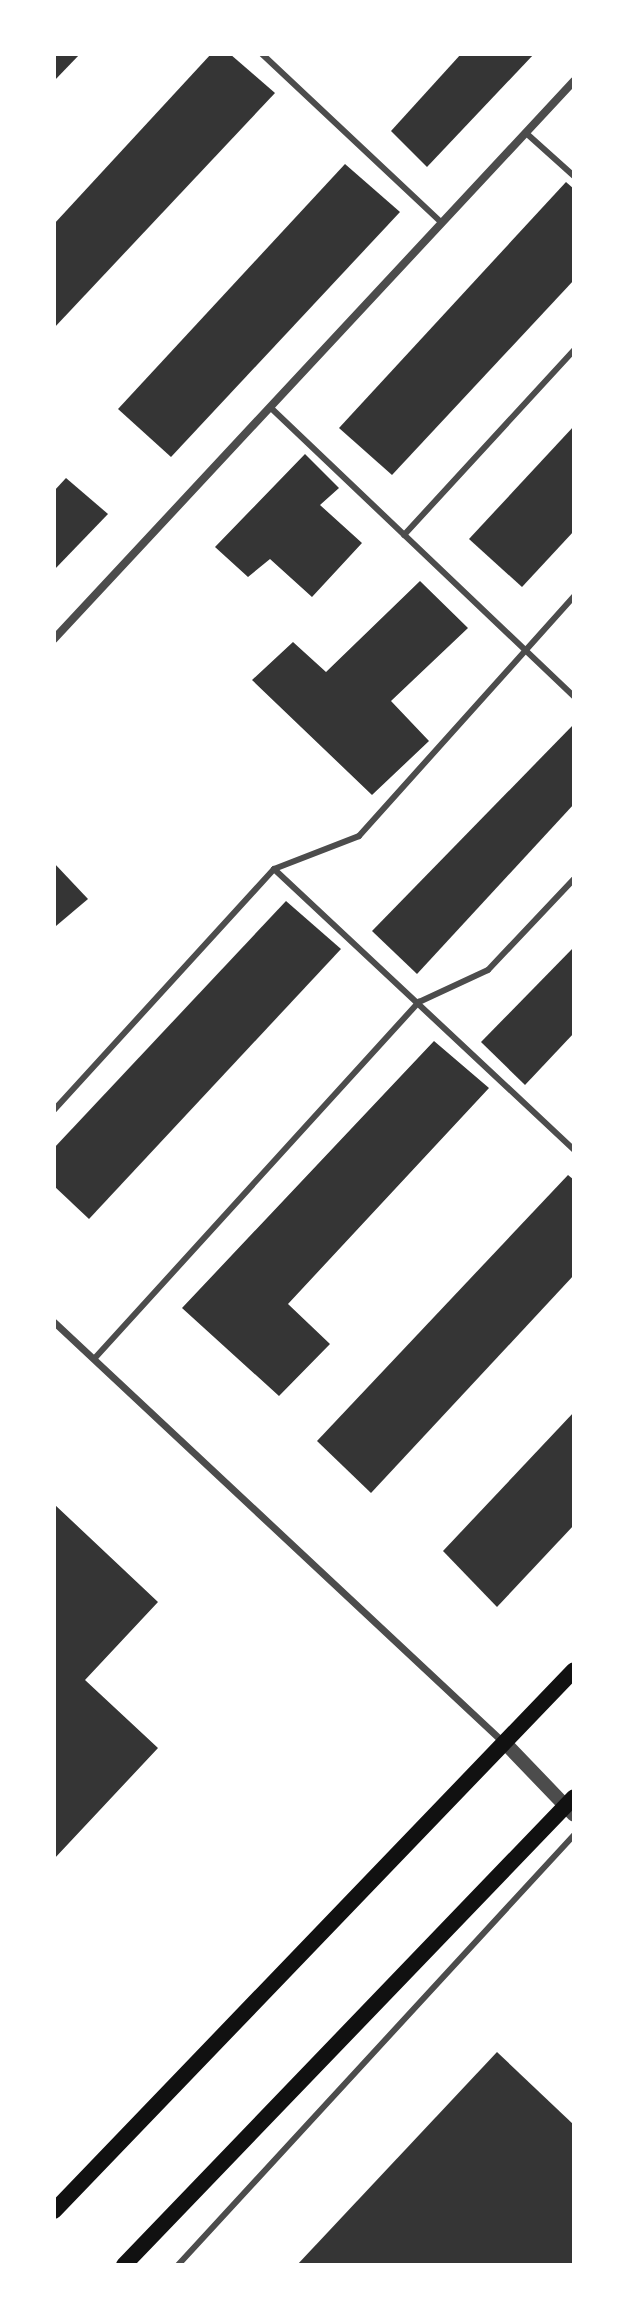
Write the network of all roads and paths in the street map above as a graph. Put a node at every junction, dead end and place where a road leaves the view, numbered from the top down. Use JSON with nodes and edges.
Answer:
{"nodes":[{"id":1,"x":262,"y":54,"type":"edge"},
{"id":2,"x":574,"y":81,"type":"edge"},
{"id":3,"x":526,"y":133,"type":"junction"},
{"id":4,"x":574,"y":176,"type":"edge"},
{"id":5,"x":442,"y":223,"type":"junction"},
{"id":6,"x":574,"y":350,"type":"edge"},
{"id":7,"x":271,"y":408,"type":"junction"},
{"id":8,"x":404,"y":535,"type":"junction"},
{"id":9,"x":574,"y":596,"type":"edge"},
{"id":10,"x":54,"y":639,"type":"edge"},
{"id":11,"x":524,"y":650,"type":"junction"},
{"id":12,"x":574,"y":697,"type":"edge"},
{"id":13,"x":274,"y":869,"type":"junction"},
{"id":14,"x":574,"y":879,"type":"edge"},
{"id":15,"x":419,"y":1002,"type":"junction"},
{"id":16,"x":54,"y":1110,"type":"edge"},
{"id":17,"x":574,"y":1150,"type":"edge"},
{"id":18,"x":54,"y":1322,"type":"edge"},
{"id":19,"x":94,"y":1359,"type":"junction"},
{"id":20,"x":574,"y":1670,"type":"edge"},
{"id":21,"x":506,"y":1744,"type":"junction"},
{"id":22,"x":571,"y":1806,"type":"edge"},
{"id":23,"x":574,"y":1835,"type":"edge"},
{"id":24,"x":54,"y":2211,"type":"edge"},
{"id":25,"x":124,"y":2265,"type":"edge"},
{"id":26,"x":178,"y":2265,"type":"edge"}],
"edges":[{"from":1,"to":5,"type":"lane"},
{"from":2,"to":3,"type":"street"},
{"from":3,"to":4,"type":"lane"},
{"from":3,"to":5,"type":"street"},
{"from":5,"to":7,"type":"street"},
{"from":6,"to":8,"type":"lane"},
{"from":7,"to":8,"type":"lane"},
{"from":7,"to":10,"type":"street"},
{"from":8,"to":11,"type":"lane"},
{"from":9,"to":11,"type":"lane"},
{"from":11,"to":12,"type":"lane"},
{"from":11,"to":13,"type":"lane"},
{"from":13,"to":15,"type":"lane"},
{"from":13,"to":16,"type":"lane"},
{"from":14,"to":15,"type":"lane"},
{"from":15,"to":17,"type":"lane"},
{"from":15,"to":19,"type":"lane"},
{"from":18,"to":19,"type":"street"},
{"from":19,"to":21,"type":"street"},
{"from":20,"to":21,"type":"main road"},
{"from":21,"to":22,"type":"street"},
{"from":21,"to":24,"type":"main road"},
{"from":22,"to":25,"type":"main road"},
{"from":23,"to":26,"type":"lane"}]}
